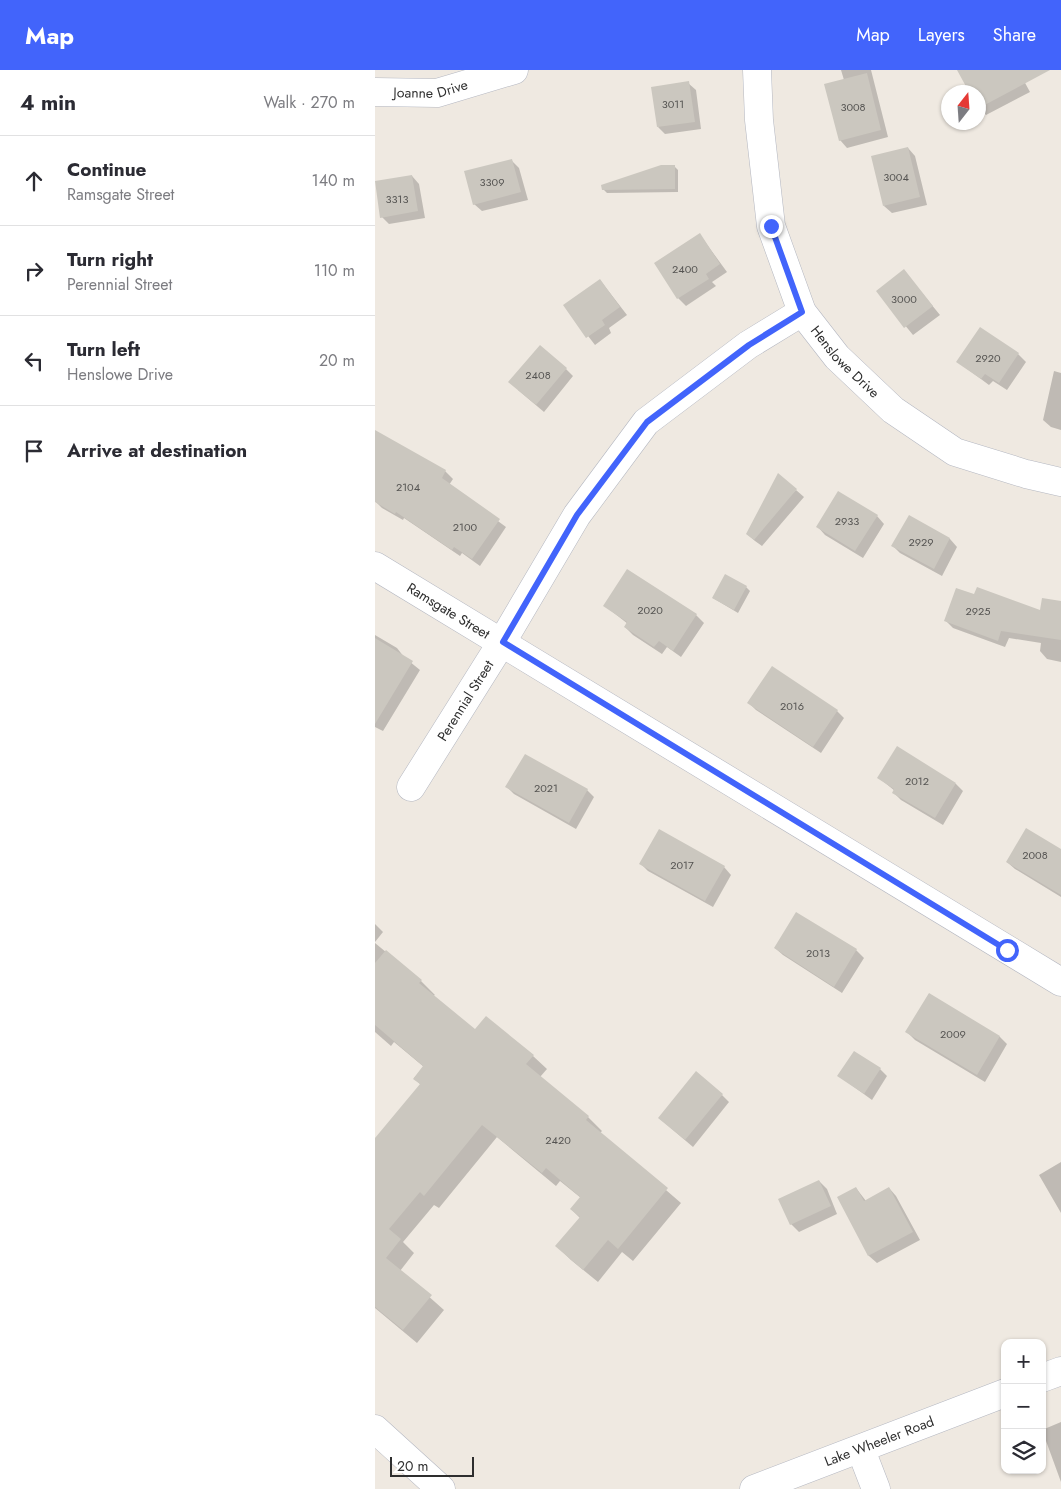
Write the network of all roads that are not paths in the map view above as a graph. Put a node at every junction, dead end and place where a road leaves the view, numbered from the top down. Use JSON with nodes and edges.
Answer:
{"nodes":[{"id":1,"x":514,"y":70,"type":"edge"},
{"id":2,"x":757,"y":70,"type":"edge"},
{"id":3,"x":375,"y":92,"type":"edge"},
{"id":4,"x":802,"y":312,"type":"junction"},
{"id":5,"x":1061,"y":482,"type":"edge"},
{"id":6,"x":375,"y":566,"type":"edge"},
{"id":7,"x":503,"y":642,"type":"junction"},
{"id":8,"x":411,"y":787,"type":"dead end"},
{"id":9,"x":1061,"y":982,"type":"edge"},
{"id":10,"x":1061,"y":1371,"type":"edge"},
{"id":11,"x":1046,"y":1377,"type":"edge"},
{"id":12,"x":1001,"y":1395,"type":"edge"},
{"id":13,"x":375,"y":1429,"type":"edge"},
{"id":14,"x":861,"y":1450,"type":"junction"},
{"id":15,"x":441,"y":1489,"type":"edge"},
{"id":16,"x":754,"y":1489,"type":"edge"},
{"id":17,"x":876,"y":1489,"type":"edge"}],
"edges":[{"from":1,"to":3,"type":"street","name":"Joanne Drive"},
{"from":2,"to":4,"type":"street","name":"Henslowe Drive"},
{"from":4,"to":5,"type":"street","name":"Henslowe Drive"},
{"from":4,"to":7,"type":"street","name":"Perennial Street"},
{"from":6,"to":7,"type":"street","name":"Ramsgate Street"},
{"from":7,"to":8,"type":"street","name":"Perennial Street"},
{"from":7,"to":9,"type":"street","name":"Ramsgate Street"},
{"from":10,"to":11,"type":"street"},
{"from":12,"to":14,"type":"street","name":"Lake Wheeler Road"},
{"from":13,"to":15,"type":"street"},
{"from":14,"to":16,"type":"street","name":"Lake Wheeler Road"},
{"from":14,"to":17,"type":"street"}]}
